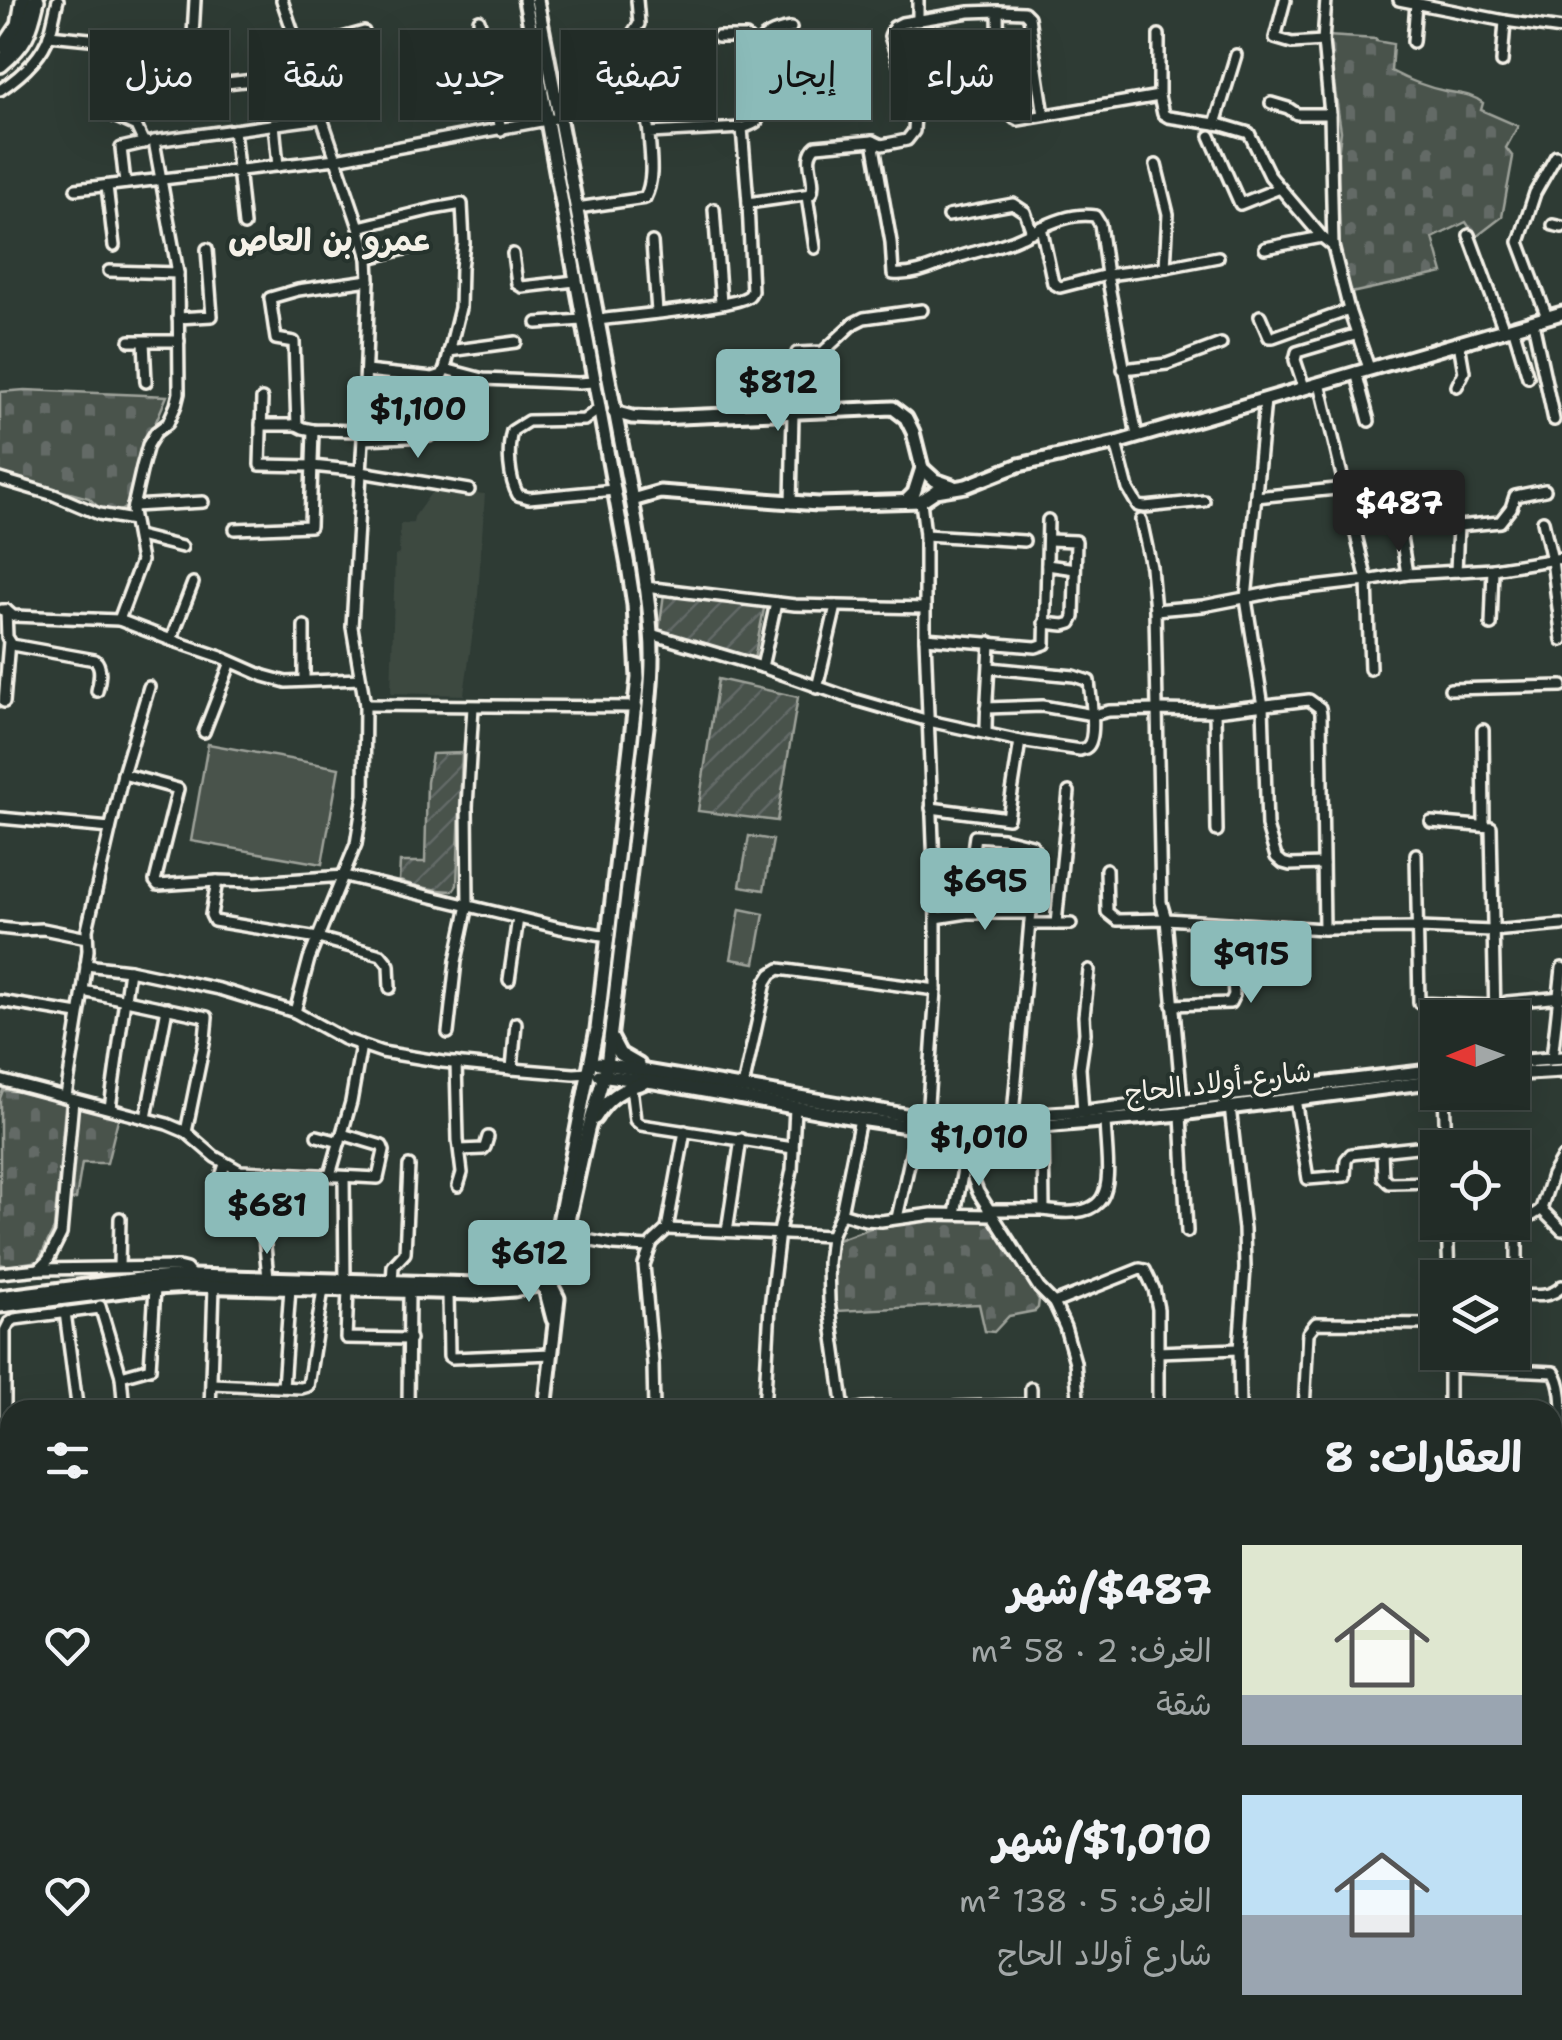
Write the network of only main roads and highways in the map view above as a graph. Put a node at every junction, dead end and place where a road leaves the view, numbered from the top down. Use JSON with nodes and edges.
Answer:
{"nodes":[{"id":1,"x":24,"y":0,"type":"edge"},
{"id":2,"x":36,"y":0,"type":"edge"},
{"id":3,"x":524,"y":0,"type":"edge"},
{"id":4,"x":537,"y":0,"type":"edge"},
{"id":5,"x":0,"y":51,"type":"edge"},
{"id":6,"x":0,"y":64,"type":"edge"},
{"id":7,"x":1562,"y":313,"type":"edge"},
{"id":8,"x":603,"y":346,"type":"junction"},
{"id":9,"x":588,"y":350,"type":"junction"},
{"id":10,"x":614,"y":412,"type":"junction"},
{"id":11,"x":922,"y":468,"type":"junction"},
{"id":12,"x":966,"y":486,"type":"junction"},
{"id":13,"x":632,"y":500,"type":"junction"},
{"id":14,"x":906,"y":501,"type":"junction"},
{"id":15,"x":642,"y":708,"type":"junction"},
{"id":16,"x":611,"y":1020,"type":"junction"},
{"id":17,"x":1557,"y":1059,"type":"edge"},
{"id":18,"x":1530,"y":1061,"type":"edge"},
{"id":19,"x":591,"y":1067,"type":"junction"},
{"id":20,"x":606,"y":1070,"type":"junction"},
{"id":21,"x":1562,"y":1071,"type":"edge"},
{"id":22,"x":1420,"y":1073,"type":"edge"},
{"id":23,"x":1530,"y":1073,"type":"edge"},
{"id":24,"x":655,"y":1077,"type":"junction"},
{"id":25,"x":1420,"y":1083,"type":"edge"},
{"id":26,"x":1181,"y":1107,"type":"junction"},
{"id":27,"x":922,"y":1123,"type":"junction"},
{"id":28,"x":963,"y":1125,"type":"junction"},
{"id":29,"x":588,"y":1130,"type":"junction"},
{"id":30,"x":563,"y":1240,"type":"junction"},
{"id":31,"x":541,"y":1273,"type":"junction"},
{"id":32,"x":346,"y":1286,"type":"junction"},
{"id":33,"x":457,"y":1290,"type":"junction"},
{"id":34,"x":514,"y":1290,"type":"junction"},
{"id":35,"x":74,"y":1291,"type":"junction"},
{"id":36,"x":0,"y":1297,"type":"edge"},
{"id":37,"x":555,"y":1303,"type":"junction"},
{"id":38,"x":0,"y":1306,"type":"edge"},
{"id":39,"x":546,"y":1400,"type":"edge"}],
"edges":[{"from":1,"to":5,"type":"highway"},
{"from":2,"to":6,"type":"highway"},
{"from":3,"to":9,"type":"main road"},
{"from":4,"to":8,"type":"main road"},
{"from":7,"to":12,"type":"main road"},
{"from":8,"to":9,"type":"main road"},
{"from":8,"to":10,"type":"main road"},
{"from":9,"to":15,"type":"main road"},
{"from":10,"to":11,"type":"main road"},
{"from":10,"to":13,"type":"main road"},
{"from":11,"to":12,"type":"main road"},
{"from":11,"to":14,"type":"main road"},
{"from":12,"to":14,"type":"main road"},
{"from":13,"to":14,"type":"main road"},
{"from":13,"to":15,"type":"main road"},
{"from":15,"to":16,"type":"main road"},
{"from":15,"to":19,"type":"main road"},
{"from":16,"to":20,"type":"main road"},
{"from":16,"to":24,"type":"main road"},
{"from":17,"to":18,"type":"main road"},
{"from":19,"to":20,"type":"main road","name":"شارع أولاد الحاج"},
{"from":19,"to":31,"type":"main road"},
{"from":20,"to":24,"type":"main road","name":"شارع أولاد الحاج"},
{"from":20,"to":29,"type":"main road"},
{"from":21,"to":23,"type":"main road"},
{"from":22,"to":26,"type":"main road","name":"شارع أولاد الحاج"},
{"from":24,"to":27,"type":"main road","name":"شارع أولاد الحاج"},
{"from":24,"to":27,"type":"main road","name":"شارع أولاد الحاج"},
{"from":24,"to":29,"type":"main road"},
{"from":25,"to":26,"type":"main road","name":"شارع أولاد الحاج"},
{"from":26,"to":28,"type":"main road","name":"شارع أولاد الحاج"},
{"from":26,"to":28,"type":"main road","name":"شارع أولاد الحاج"},
{"from":27,"to":28,"type":"main road","name":"شارع أولاد الحاج"},
{"from":29,"to":30,"type":"main road"},
{"from":30,"to":31,"type":"main road"},
{"from":30,"to":37,"type":"main road"},
{"from":31,"to":33,"type":"main road"},
{"from":31,"to":34,"type":"main road"},
{"from":31,"to":37,"type":"main road"},
{"from":32,"to":33,"type":"main road"},
{"from":32,"to":33,"type":"main road"},
{"from":32,"to":35,"type":"main road"},
{"from":32,"to":35,"type":"main road"},
{"from":33,"to":34,"type":"main road"},
{"from":34,"to":37,"type":"main road"},
{"from":35,"to":36,"type":"main road"},
{"from":35,"to":38,"type":"main road"},
{"from":37,"to":39,"type":"main road"}]}
